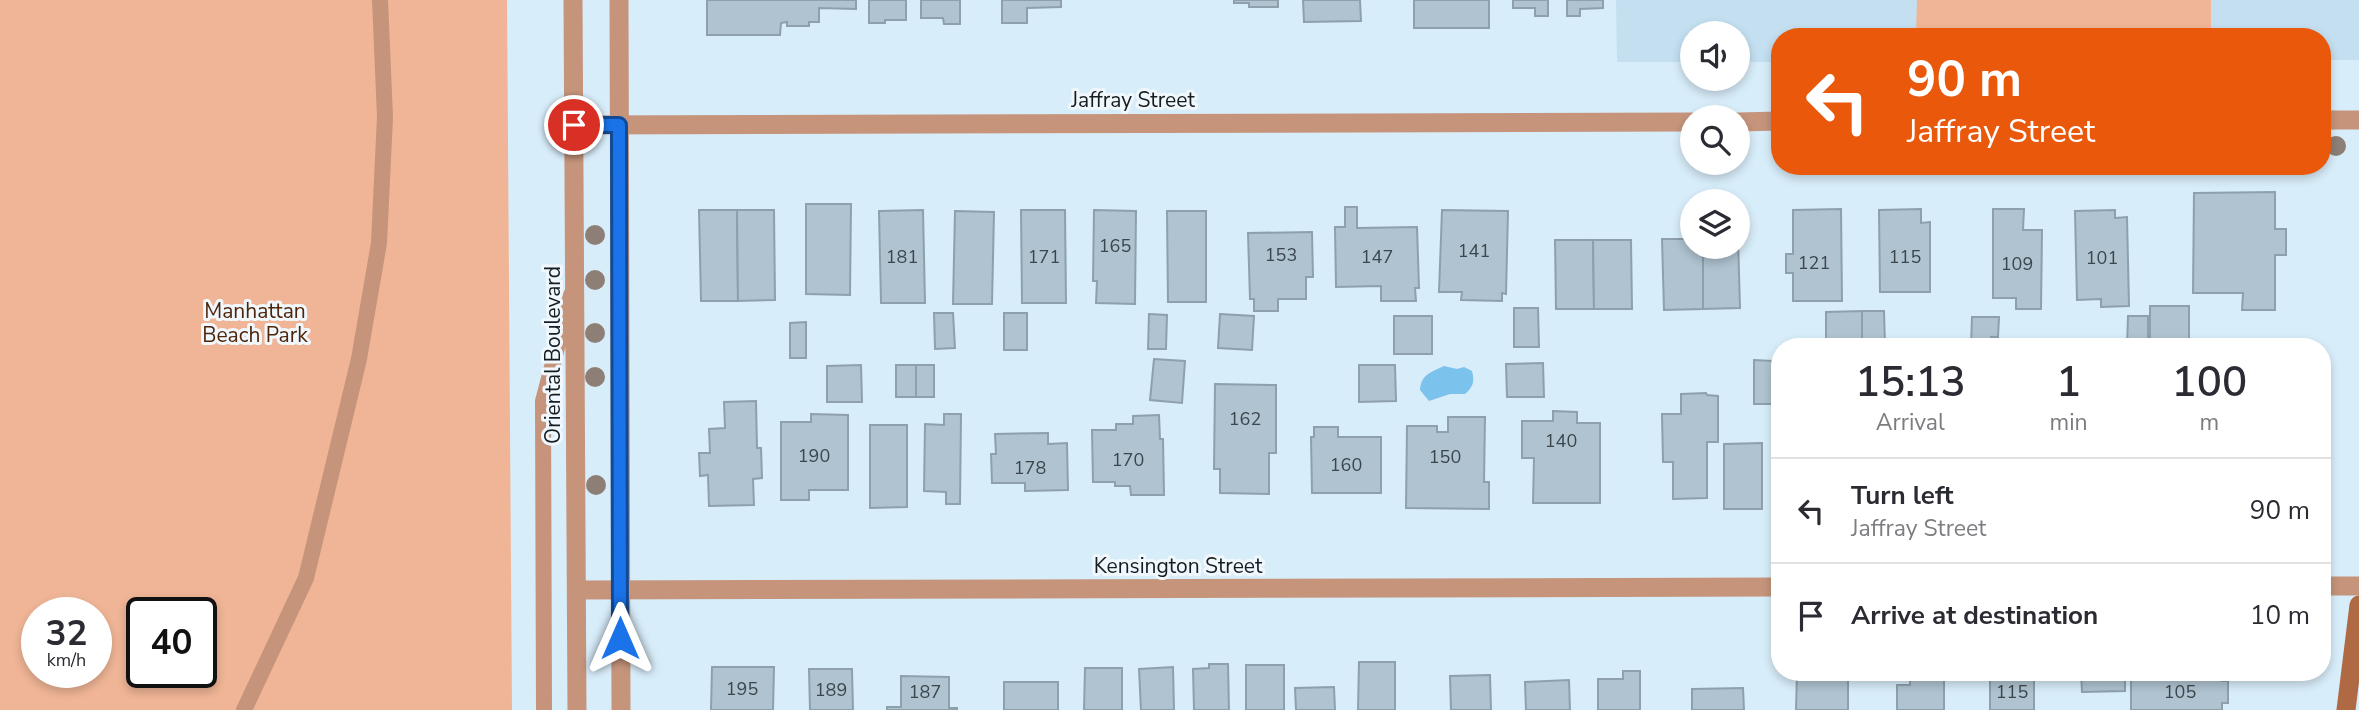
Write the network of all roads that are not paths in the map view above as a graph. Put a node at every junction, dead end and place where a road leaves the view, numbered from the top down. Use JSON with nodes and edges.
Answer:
{"nodes":[{"id":1,"x":380,"y":0,"type":"edge"},
{"id":2,"x":573,"y":0,"type":"edge"},
{"id":3,"x":619,"y":0,"type":"edge"},
{"id":4,"x":2331,"y":120,"type":"edge"},
{"id":5,"x":2359,"y":120,"type":"edge"},
{"id":6,"x":1771,"y":121,"type":"edge"},
{"id":7,"x":1680,"y":122,"type":"edge"},
{"id":8,"x":1750,"y":122,"type":"edge"},
{"id":9,"x":574,"y":125,"type":"junction"},
{"id":10,"x":619,"y":125,"type":"junction"},
{"id":11,"x":576,"y":276,"type":"junction"},
{"id":12,"x":2331,"y":586,"type":"edge"},
{"id":13,"x":2359,"y":586,"type":"edge"},
{"id":14,"x":1771,"y":587,"type":"edge"},
{"id":15,"x":577,"y":590,"type":"junction"},
{"id":16,"x":620,"y":590,"type":"junction"},
{"id":17,"x":2359,"y":605,"type":"edge"},
{"id":18,"x":244,"y":710,"type":"edge"},
{"id":19,"x":544,"y":710,"type":"edge"},
{"id":20,"x":577,"y":710,"type":"edge"},
{"id":21,"x":621,"y":710,"type":"edge"},
{"id":22,"x":2346,"y":710,"type":"edge"}],
"edges":[{"from":1,"to":18,"type":"lane"},
{"from":2,"to":9,"type":"street","name":"Oriental Boulevard"},
{"from":3,"to":10,"type":"street"},
{"from":4,"to":5,"type":"street"},
{"from":6,"to":8,"type":"street"},
{"from":7,"to":10,"type":"street","name":"Jaffray Street"},
{"from":9,"to":10,"type":"street","name":"Jaffray Street"},
{"from":9,"to":11,"type":"street","name":"Oriental Boulevard"},
{"from":10,"to":16,"type":"street"},
{"from":11,"to":15,"type":"street","name":"Oriental Boulevard"},
{"from":11,"to":19,"type":"lane"},
{"from":12,"to":13,"type":"street"},
{"from":14,"to":16,"type":"street","name":"Kensington Street"},
{"from":15,"to":16,"type":"street","name":"Kensington Street"},
{"from":15,"to":20,"type":"street","name":"Oriental Boulevard"},
{"from":16,"to":21,"type":"street"},
{"from":17,"to":22,"type":"main road"}]}
